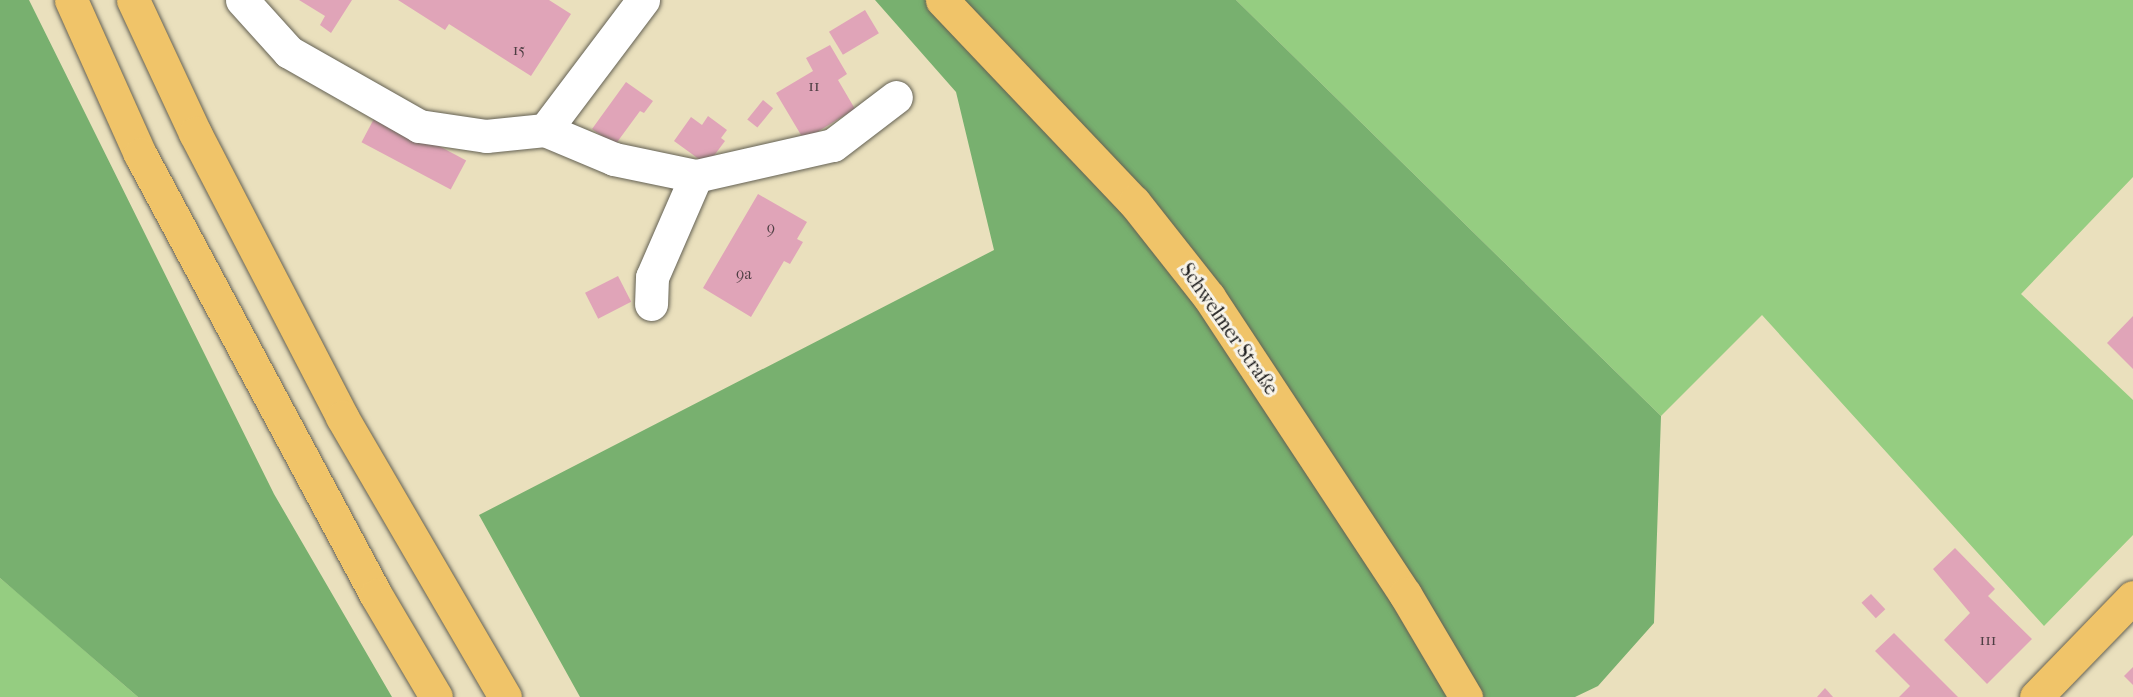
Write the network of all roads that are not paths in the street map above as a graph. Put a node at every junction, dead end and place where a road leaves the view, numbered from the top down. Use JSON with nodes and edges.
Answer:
{"nodes":[{"id":1,"x":71,"y":0,"type":"edge"},
{"id":2,"x":133,"y":0,"type":"edge"},
{"id":3,"x":242,"y":0,"type":"edge"},
{"id":4,"x":644,"y":0,"type":"edge"},
{"id":5,"x":942,"y":0,"type":"edge"},
{"id":6,"x":896,"y":97,"type":"dead end"},
{"id":7,"x":545,"y":130,"type":"junction"},
{"id":8,"x":696,"y":176,"type":"junction"},
{"id":9,"x":651,"y":304,"type":"dead end"},
{"id":10,"x":2133,"y":597,"type":"edge"},
{"id":11,"x":436,"y":697,"type":"edge"},
{"id":12,"x":505,"y":697,"type":"edge"},
{"id":13,"x":1466,"y":697,"type":"edge"},
{"id":14,"x":2036,"y":697,"type":"edge"}],
"edges":[{"from":1,"to":11,"type":"main road"},
{"from":2,"to":12,"type":"main road"},
{"from":3,"to":7,"type":"lane"},
{"from":4,"to":7,"type":"lane"},
{"from":5,"to":13,"type":"main road","name":"Schwelmer Straße"},
{"from":6,"to":8,"type":"lane"},
{"from":7,"to":8,"type":"lane"},
{"from":8,"to":9,"type":"lane"},
{"from":10,"to":14,"type":"main road"}]}
